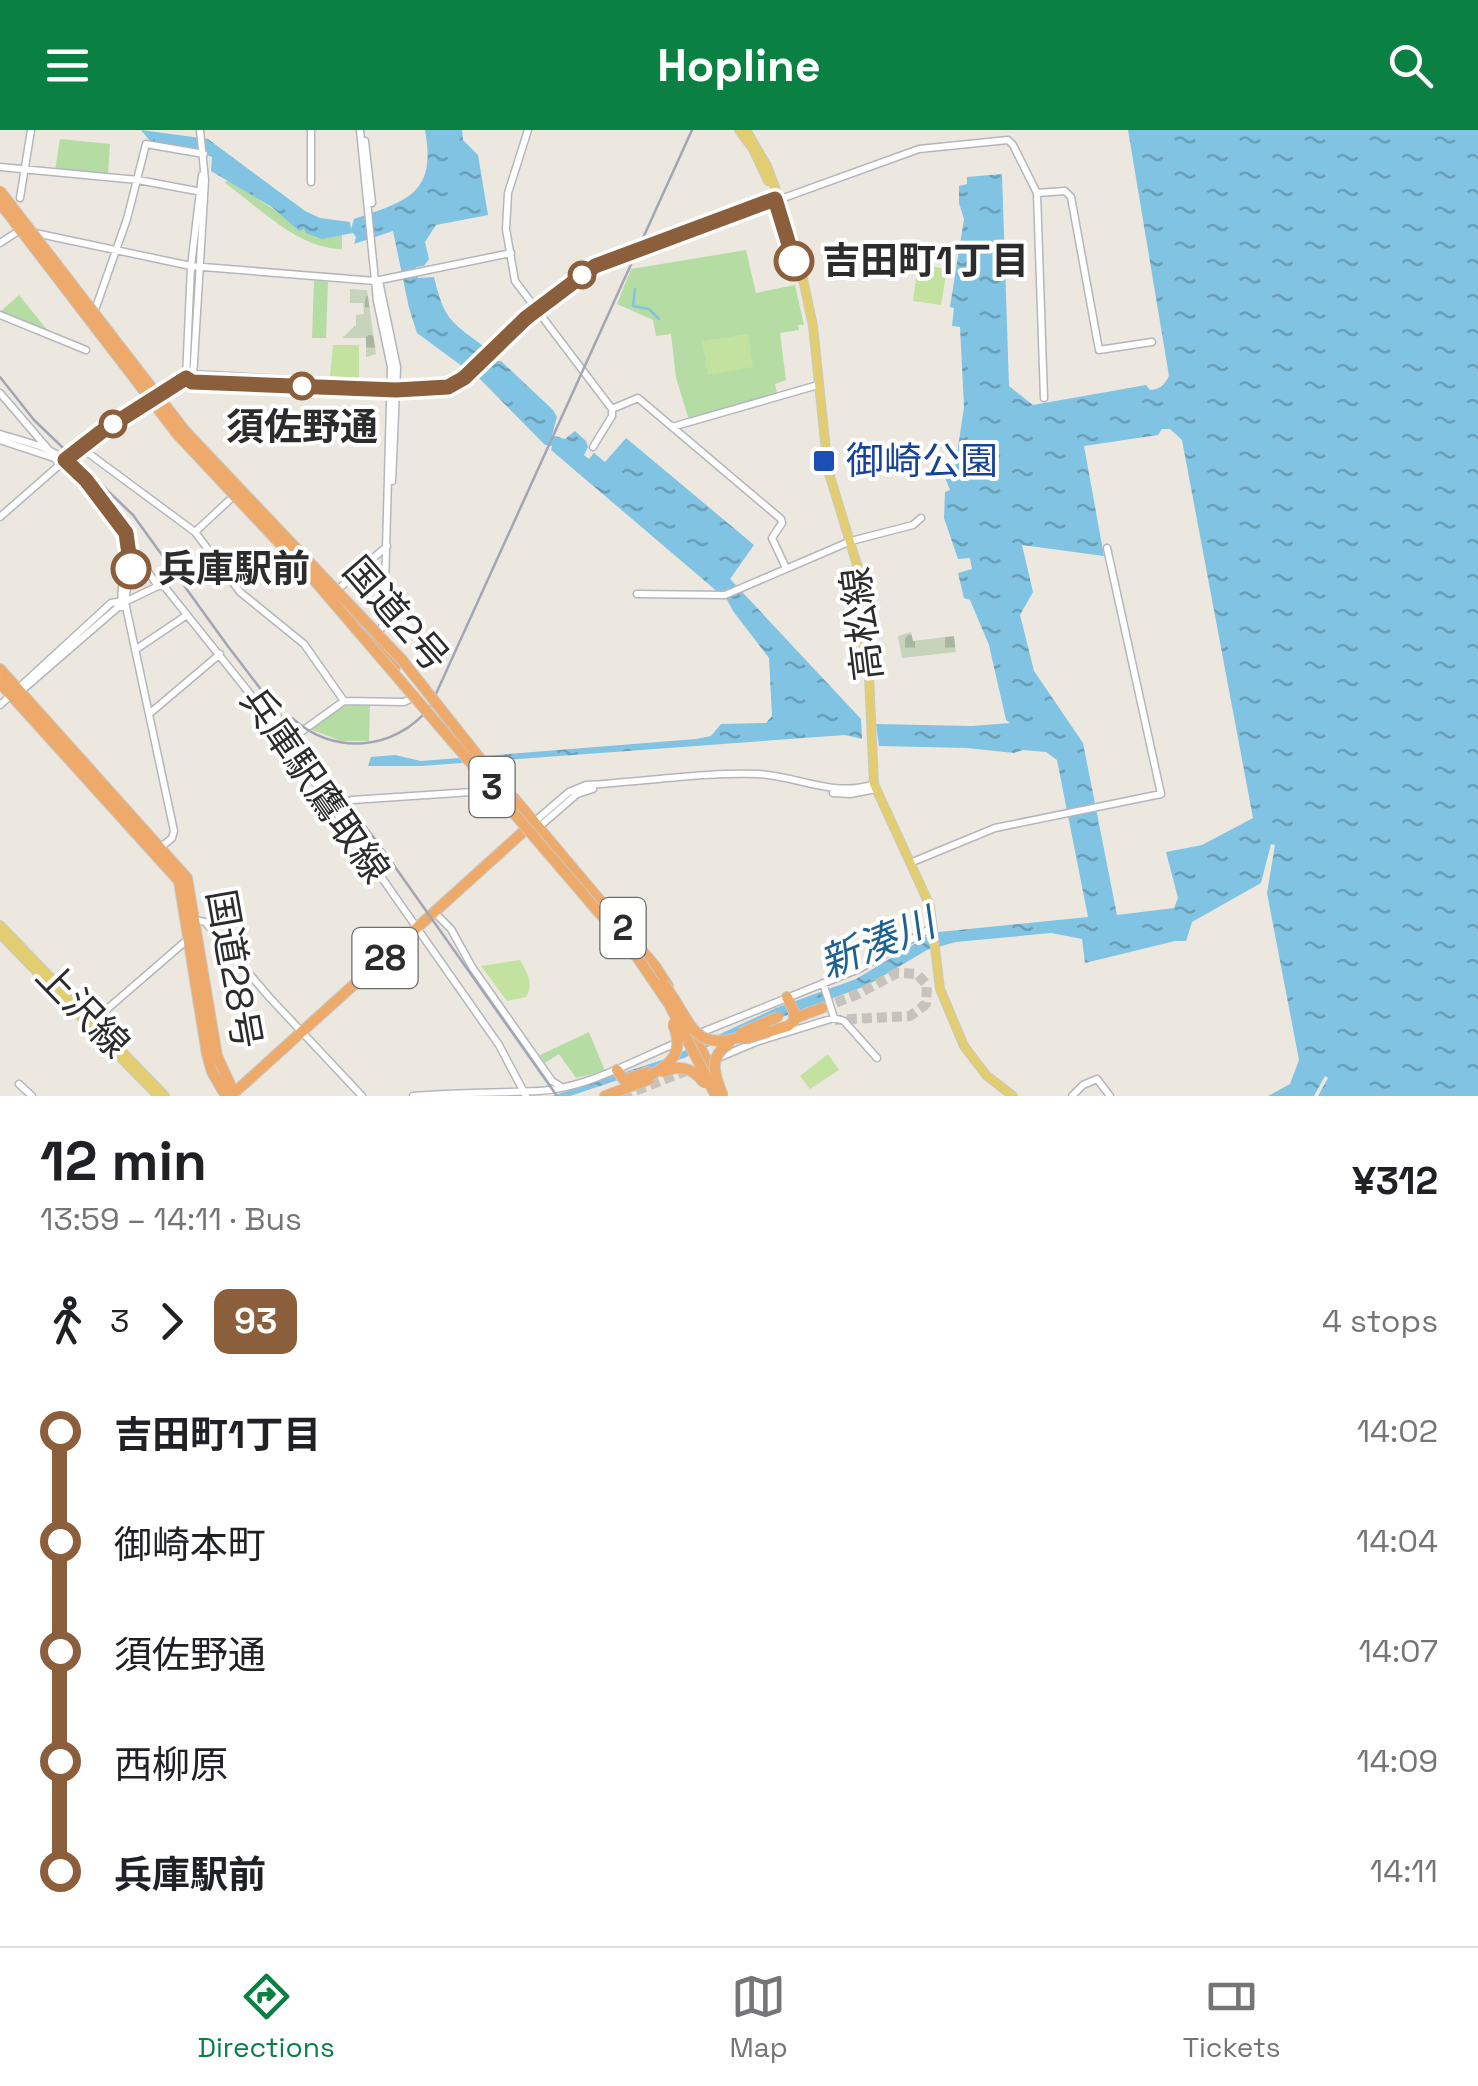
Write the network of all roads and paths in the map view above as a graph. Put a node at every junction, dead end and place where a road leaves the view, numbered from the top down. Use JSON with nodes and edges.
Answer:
{"nodes":[{"id":1,"x":31,"y":130,"type":"edge"},
{"id":2,"x":310,"y":130,"type":"edge"},
{"id":3,"x":362,"y":130,"type":"edge"},
{"id":4,"x":528,"y":130,"type":"edge"},
{"id":5,"x":743,"y":130,"type":"edge"},
{"id":6,"x":201,"y":134,"type":"edge"},
{"id":7,"x":204,"y":154,"type":"junction"},
{"id":8,"x":0,"y":168,"type":"edge"},
{"id":9,"x":26,"y":170,"type":"junction"},
{"id":10,"x":138,"y":180,"type":"junction"},
{"id":11,"x":312,"y":182,"type":"dead end"},
{"id":12,"x":201,"y":192,"type":"junction"},
{"id":13,"x":1037,"y":194,"type":"junction"},
{"id":14,"x":776,"y":197,"type":"junction"},
{"id":15,"x":0,"y":198,"type":"edge"},
{"id":16,"x":20,"y":198,"type":"dead end"},
{"id":17,"x":32,"y":230,"type":"junction"},
{"id":18,"x":18,"y":232,"type":"junction"},
{"id":19,"x":60,"y":240,"type":"junction"},
{"id":20,"x":0,"y":243,"type":"edge"},
{"id":21,"x":40,"y":250,"type":"junction"},
{"id":22,"x":117,"y":251,"type":"junction"},
{"id":23,"x":511,"y":254,"type":"junction"},
{"id":24,"x":195,"y":266,"type":"junction"},
{"id":25,"x":377,"y":280,"type":"junction"},
{"id":26,"x":536,"y":307,"type":"junction"},
{"id":27,"x":95,"y":310,"type":"junction"},
{"id":28,"x":0,"y":315,"type":"edge"},
{"id":29,"x":1152,"y":342,"type":"dead end"},
{"id":30,"x":86,"y":350,"type":"dead end"},
{"id":31,"x":126,"y":358,"type":"junction"},
{"id":32,"x":190,"y":378,"type":"junction"},
{"id":33,"x":816,"y":385,"type":"junction"},
{"id":34,"x":398,"y":387,"type":"junction"},
{"id":35,"x":0,"y":393,"type":"edge"},
{"id":36,"x":154,"y":398,"type":"junction"},
{"id":37,"x":1044,"y":398,"type":"dead end"},
{"id":38,"x":612,"y":409,"type":"junction"},
{"id":39,"x":671,"y":427,"type":"junction"},
{"id":40,"x":0,"y":437,"type":"edge"},
{"id":41,"x":80,"y":447,"type":"junction"},
{"id":42,"x":593,"y":447,"type":"dead end"},
{"id":43,"x":50,"y":451,"type":"junction"},
{"id":44,"x":62,"y":463,"type":"junction"},
{"id":45,"x":241,"y":487,"type":"junction"},
{"id":46,"x":232,"y":498,"type":"junction"},
{"id":47,"x":921,"y":518,"type":"dead end"},
{"id":48,"x":0,"y":520,"type":"edge"},
{"id":49,"x":195,"y":532,"type":"junction"},
{"id":50,"x":387,"y":542,"type":"junction"},
{"id":51,"x":849,"y":542,"type":"junction"},
{"id":52,"x":1106,"y":548,"type":"dead end"},
{"id":53,"x":134,"y":559,"type":"junction"},
{"id":54,"x":786,"y":568,"type":"junction"},
{"id":55,"x":124,"y":578,"type":"junction"},
{"id":56,"x":158,"y":586,"type":"junction"},
{"id":57,"x":333,"y":593,"type":"junction"},
{"id":58,"x":637,"y":594,"type":"dead end"},
{"id":59,"x":122,"y":602,"type":"junction"},
{"id":60,"x":187,"y":614,"type":"junction"},
{"id":61,"x":347,"y":618,"type":"junction"},
{"id":62,"x":375,"y":638,"type":"junction"},
{"id":63,"x":133,"y":651,"type":"junction"},
{"id":64,"x":220,"y":654,"type":"junction"},
{"id":65,"x":0,"y":669,"type":"edge"},
{"id":66,"x":0,"y":684,"type":"edge"},
{"id":67,"x":15,"y":693,"type":"junction"},
{"id":68,"x":412,"y":698,"type":"dead end"},
{"id":69,"x":344,"y":701,"type":"junction"},
{"id":70,"x":0,"y":707,"type":"edge"},
{"id":71,"x":149,"y":714,"type":"junction"},
{"id":72,"x":286,"y":742,"type":"junction"},
{"id":73,"x":481,"y":766,"type":"junction"},
{"id":74,"x":493,"y":787,"type":"junction"},
{"id":75,"x":873,"y":787,"type":"junction"},
{"id":76,"x":332,"y":808,"type":"junction"},
{"id":77,"x":532,"y":828,"type":"junction"},
{"id":78,"x":156,"y":849,"type":"junction"},
{"id":79,"x":910,"y":863,"type":"junction"},
{"id":80,"x":439,"y":917,"type":"junction"},
{"id":81,"x":190,"y":919,"type":"junction"},
{"id":82,"x":0,"y":925,"type":"edge"},
{"id":83,"x":932,"y":931,"type":"junction"},
{"id":84,"x":419,"y":932,"type":"junction"},
{"id":85,"x":0,"y":934,"type":"edge"},
{"id":86,"x":189,"y":940,"type":"junction"},
{"id":87,"x":637,"y":957,"type":"junction"},
{"id":88,"x":653,"y":971,"type":"junction"},
{"id":89,"x":823,"y":986,"type":"junction"},
{"id":90,"x":788,"y":999,"type":"junction"},
{"id":91,"x":826,"y":1005,"type":"junction"},
{"id":92,"x":794,"y":1017,"type":"junction"},
{"id":93,"x":834,"y":1018,"type":"junction"},
{"id":94,"x":91,"y":1023,"type":"junction"},
{"id":95,"x":303,"y":1034,"type":"junction"},
{"id":96,"x":690,"y":1036,"type":"junction"},
{"id":97,"x":878,"y":1058,"type":"dead end"},
{"id":98,"x":701,"y":1062,"type":"junction"},
{"id":99,"x":619,"y":1074,"type":"junction"},
{"id":100,"x":649,"y":1076,"type":"junction"},
{"id":101,"x":20,"y":1084,"type":"dead end"},
{"id":102,"x":562,"y":1087,"type":"junction"},
{"id":103,"x":524,"y":1093,"type":"edge"},
{"id":104,"x":605,"y":1094,"type":"edge"},
{"id":105,"x":233,"y":1095,"type":"edge"},
{"id":106,"x":32,"y":1096,"type":"edge"},
{"id":107,"x":162,"y":1096,"type":"edge"},
{"id":108,"x":362,"y":1096,"type":"edge"},
{"id":109,"x":413,"y":1096,"type":"edge"},
{"id":110,"x":718,"y":1096,"type":"edge"},
{"id":111,"x":1009,"y":1096,"type":"edge"},
{"id":112,"x":1072,"y":1096,"type":"edge"},
{"id":113,"x":1110,"y":1096,"type":"edge"}],
"edges":[{"from":1,"to":9,"type":"street"},
{"from":2,"to":11,"type":"street"},
{"from":3,"to":25,"type":"street"},
{"from":4,"to":23,"type":"street"},
{"from":5,"to":14,"type":"main road","name":"高松線"},
{"from":6,"to":7,"type":"street"},
{"from":7,"to":10,"type":"street"},
{"from":7,"to":12,"type":"street"},
{"from":8,"to":9,"type":"street"},
{"from":9,"to":10,"type":"street"},
{"from":9,"to":16,"type":"street"},
{"from":10,"to":12,"type":"street"},
{"from":10,"to":22,"type":"street"},
{"from":12,"to":24,"type":"street"},
{"from":13,"to":14,"type":"street"},
{"from":13,"to":29,"type":"street"},
{"from":13,"to":37,"type":"street"},
{"from":14,"to":26,"type":"street"},
{"from":14,"to":33,"type":"main road","name":"高松線"},
{"from":15,"to":17,"type":"highway","name":"国道2号","number":"2"},
{"from":15,"to":18,"type":"highway","name":"国道2号","number":"2"},
{"from":15,"to":21,"type":"highway","number":"3","bridge":true},
{"from":17,"to":18,"type":"street"},
{"from":17,"to":19,"type":"street"},
{"from":17,"to":21,"type":"highway","name":"国道2号","number":"2"},
{"from":18,"to":20,"type":"street"},
{"from":18,"to":21,"type":"highway","name":"国道2号","number":"2"},
{"from":19,"to":21,"type":"street"},
{"from":19,"to":22,"type":"street"},
{"from":21,"to":27,"type":"highway","name":"国道2号","number":"2"},
{"from":21,"to":31,"type":"highway","number":"3","bridge":true},
{"from":21,"to":36,"type":"highway","name":"国道2号","number":"2"},
{"from":21,"to":61,"type":"highway","number":"3","bridge":true},
{"from":22,"to":24,"type":"street"},
{"from":22,"to":27,"type":"street"},
{"from":23,"to":25,"type":"street"},
{"from":23,"to":26,"type":"street"},
{"from":24,"to":25,"type":"street"},
{"from":24,"to":32,"type":"street"},
{"from":25,"to":34,"type":"street"},
{"from":26,"to":34,"type":"street"},
{"from":26,"to":38,"type":"street"},
{"from":27,"to":36,"type":"highway","name":"国道2号","number":"2"},
{"from":28,"to":30,"type":"street"},
{"from":31,"to":36,"type":"highway"},
{"from":31,"to":45,"type":"highway","number":"3","bridge":true},
{"from":31,"to":88,"type":"highway","number":"3","bridge":true},
{"from":32,"to":34,"type":"street"},
{"from":32,"to":36,"type":"street"},
{"from":33,"to":39,"type":"street"},
{"from":33,"to":51,"type":"main road","name":"高松線"},
{"from":34,"to":50,"type":"street"},
{"from":35,"to":43,"type":"street"},
{"from":36,"to":41,"type":"street"},
{"from":36,"to":45,"type":"highway","name":"国道2号","number":"2"},
{"from":36,"to":46,"type":"highway","name":"国道2号","number":"2"},
{"from":38,"to":39,"type":"street"},
{"from":38,"to":42,"type":"street"},
{"from":39,"to":54,"type":"street"},
{"from":40,"to":43,"type":"street"},
{"from":40,"to":44,"type":"street"},
{"from":41,"to":44,"type":"street"},
{"from":41,"to":49,"type":"street"},
{"from":43,"to":44,"type":"street"},
{"from":44,"to":48,"type":"street"},
{"from":44,"to":53,"type":"street"},
{"from":44,"to":55,"type":"street"},
{"from":45,"to":46,"type":"street"},
{"from":45,"to":57,"type":"highway","name":"国道2号","number":"2"},
{"from":46,"to":49,"type":"street"},
{"from":46,"to":57,"type":"highway","name":"国道2号","number":"2"},
{"from":46,"to":61,"type":"highway","number":"3","bridge":true},
{"from":47,"to":51,"type":"street"},
{"from":49,"to":69,"type":"street"},
{"from":50,"to":57,"type":"street"},
{"from":50,"to":62,"type":"street"},
{"from":51,"to":54,"type":"street"},
{"from":51,"to":75,"type":"main road","name":"高松線"},
{"from":52,"to":79,"type":"street"},
{"from":53,"to":55,"type":"street"},
{"from":53,"to":56,"type":"street","name":"兵庫駅鷹取線"},
{"from":53,"to":59,"type":"street"},
{"from":54,"to":58,"type":"street"},
{"from":55,"to":59,"type":"street"},
{"from":56,"to":59,"type":"street"},
{"from":56,"to":60,"type":"street","name":"兵庫駅鷹取線"},
{"from":57,"to":62,"type":"highway","name":"国道2号","number":"2"},
{"from":59,"to":63,"type":"street"},
{"from":59,"to":67,"type":"street"},
{"from":60,"to":63,"type":"street"},
{"from":60,"to":64,"type":"street","name":"兵庫駅鷹取線"},
{"from":61,"to":87,"type":"highway","number":"3","bridge":true},
{"from":62,"to":73,"type":"highway","name":"国道2号","number":"2","bridge":true},
{"from":63,"to":71,"type":"street"},
{"from":63,"to":78,"type":"street"},
{"from":64,"to":71,"type":"street"},
{"from":64,"to":72,"type":"street","name":"兵庫駅鷹取線"},
{"from":65,"to":67,"type":"highway","name":"国道28号"},
{"from":66,"to":67,"type":"highway","name":"国道28号"},
{"from":67,"to":70,"type":"street"},
{"from":67,"to":78,"type":"highway","name":"国道28号"},
{"from":68,"to":69,"type":"street"},
{"from":69,"to":72,"type":"street"},
{"from":71,"to":78,"type":"street"},
{"from":72,"to":76,"type":"street","name":"兵庫駅鷹取線"},
{"from":73,"to":74,"type":"highway","name":"国道2号","number":"2"},
{"from":73,"to":77,"type":"highway","name":"国道2号","number":"2"},
{"from":74,"to":76,"type":"street"},
{"from":74,"to":77,"type":"highway","name":"国道2号","number":"2"},
{"from":75,"to":77,"type":"street"},
{"from":75,"to":79,"type":"main road","name":"高松線"},
{"from":75,"to":83,"type":"main road","name":"高松線"},
{"from":76,"to":84,"type":"street","name":"兵庫駅鷹取線"},
{"from":77,"to":80,"type":"highway","name":"国道28号","number":"28"},
{"from":77,"to":84,"type":"highway","name":"国道28号","number":"28"},
{"from":77,"to":96,"type":"highway","name":"国道2号","number":"2"},
{"from":78,"to":81,"type":"highway","name":"国道28号"},
{"from":79,"to":83,"type":"main road","name":"高松線"},
{"from":80,"to":84,"type":"highway","name":"国道28号","number":"28"},
{"from":80,"to":102,"type":"street"},
{"from":81,"to":86,"type":"highway","name":"国道28号"},
{"from":81,"to":95,"type":"street"},
{"from":81,"to":105,"type":"highway","name":"国道28号"},
{"from":82,"to":94,"type":"main road","name":"上沢線"},
{"from":83,"to":89,"type":"street"},
{"from":83,"to":111,"type":"main road","name":"高松線"},
{"from":84,"to":95,"type":"highway","name":"国道28号","number":"28"},
{"from":84,"to":103,"type":"street","name":"兵庫駅鷹取線"},
{"from":85,"to":94,"type":"main road","name":"上沢線"},
{"from":86,"to":94,"type":"street"},
{"from":86,"to":105,"type":"highway","name":"国道28号"},
{"from":87,"to":100,"type":"highway","bridge":true},
{"from":87,"to":110,"type":"highway","number":"3","bridge":true},
{"from":88,"to":96,"type":"highway","bridge":true},
{"from":88,"to":110,"type":"highway","number":"3","bridge":true},
{"from":89,"to":90,"type":"street"},
{"from":89,"to":91,"type":"street"},
{"from":90,"to":92,"type":"highway"},
{"from":90,"to":96,"type":"highway","bridge":true},
{"from":91,"to":92,"type":"highway"},
{"from":91,"to":93,"type":"street"},
{"from":92,"to":96,"type":"highway","bridge":true},
{"from":92,"to":110,"type":"highway","bridge":true},
{"from":93,"to":97,"type":"street"},
{"from":93,"to":98,"type":"street"},
{"from":94,"to":107,"type":"main road","name":"上沢線"},
{"from":95,"to":105,"type":"highway","name":"国道28号","number":"28"},
{"from":95,"to":108,"type":"street"},
{"from":96,"to":98,"type":"highway","name":"国道2号","number":"2"},
{"from":96,"to":99,"type":"street"},
{"from":98,"to":110,"type":"highway","name":"国道2号","number":"2"},
{"from":99,"to":100,"type":"highway"},
{"from":99,"to":102,"type":"street"},
{"from":100,"to":104,"type":"highway"},
{"from":100,"to":110,"type":"highway","bridge":true},
{"from":101,"to":106,"type":"street"},
{"from":102,"to":103,"type":"street"},
{"from":103,"to":109,"type":"street"},
{"from":112,"to":113,"type":"street"}]}
